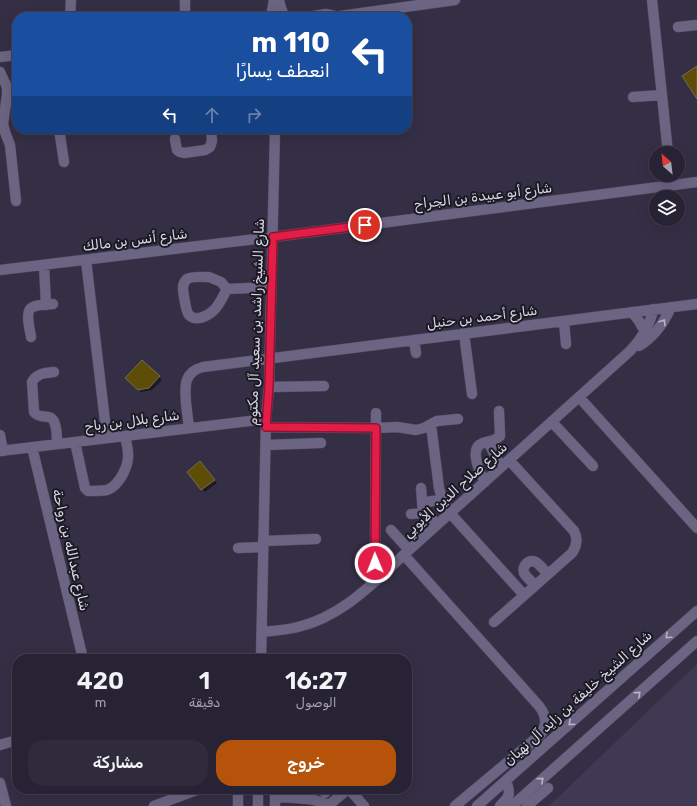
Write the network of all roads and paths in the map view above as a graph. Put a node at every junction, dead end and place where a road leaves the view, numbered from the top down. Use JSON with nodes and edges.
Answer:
{"nodes":[{"id":1,"x":71,"y":0,"type":"edge"},
{"id":2,"x":185,"y":0,"type":"edge"},
{"id":3,"x":274,"y":0,"type":"edge"},
{"id":4,"x":279,"y":0,"type":"edge"},
{"id":5,"x":455,"y":0,"type":"edge"},
{"id":6,"x":652,"y":0,"type":"edge"},
{"id":7,"x":70,"y":12,"type":"edge"},
{"id":8,"x":185,"y":12,"type":"edge"},
{"id":9,"x":271,"y":12,"type":"edge"},
{"id":10,"x":282,"y":12,"type":"edge"},
{"id":11,"x":370,"y":12,"type":"edge"},
{"id":12,"x":697,"y":25,"type":"edge"},
{"id":13,"x":678,"y":27,"type":"dead end"},
{"id":14,"x":12,"y":55,"type":"edge"},
{"id":15,"x":0,"y":57,"type":"edge"},
{"id":16,"x":0,"y":72,"type":"edge"},
{"id":17,"x":662,"y":95,"type":"junction"},
{"id":18,"x":633,"y":97,"type":"dead end"},
{"id":19,"x":60,"y":134,"type":"edge"},
{"id":20,"x":211,"y":134,"type":"edge"},
{"id":21,"x":275,"y":134,"type":"edge"},
{"id":22,"x":175,"y":139,"type":"dead end"},
{"id":23,"x":667,"y":146,"type":"edge"},
{"id":24,"x":64,"y":162,"type":"dead end"},
{"id":25,"x":685,"y":181,"type":"edge"},
{"id":26,"x":657,"y":182,"type":"edge"},
{"id":27,"x":697,"y":182,"type":"edge"},
{"id":28,"x":16,"y":201,"type":"dead end"},
{"id":29,"x":273,"y":237,"type":"junction"},
{"id":30,"x":86,"y":260,"type":"junction"},
{"id":31,"x":44,"y":265,"type":"junction"},
{"id":32,"x":0,"y":270,"type":"edge"},
{"id":33,"x":272,"y":287,"type":"junction"},
{"id":34,"x":227,"y":289,"type":"junction"},
{"id":35,"x":697,"y":304,"type":"edge"},
{"id":36,"x":671,"y":307,"type":"junction"},
{"id":37,"x":654,"y":310,"type":"junction"},
{"id":38,"x":632,"y":312,"type":"junction"},
{"id":39,"x":564,"y":321,"type":"junction"},
{"id":40,"x":645,"y":332,"type":"junction"},
{"id":41,"x":464,"y":333,"type":"junction"},
{"id":42,"x":31,"y":337,"type":"dead end"},
{"id":43,"x":414,"y":340,"type":"junction"},
{"id":44,"x":566,"y":344,"type":"dead end"},
{"id":45,"x":630,"y":351,"type":"junction"},
{"id":46,"x":416,"y":353,"type":"dead end"},
{"id":47,"x":270,"y":358,"type":"junction"},
{"id":48,"x":54,"y":372,"type":"dead end"},
{"id":49,"x":269,"y":386,"type":"junction"},
{"id":50,"x":324,"y":386,"type":"dead end"},
{"id":51,"x":472,"y":394,"type":"dead end"},
{"id":52,"x":579,"y":398,"type":"junction"},
{"id":53,"x":499,"y":411,"type":"dead end"},
{"id":54,"x":376,"y":413,"type":"dead end"},
{"id":55,"x":458,"y":419,"type":"dead end"},
{"id":56,"x":552,"y":422,"type":"junction"},
{"id":57,"x":266,"y":423,"type":"junction"},
{"id":58,"x":431,"y":424,"type":"junction"},
{"id":59,"x":189,"y":428,"type":"junction"},
{"id":60,"x":376,"y":428,"type":"junction"},
{"id":61,"x":0,"y":435,"type":"edge"},
{"id":62,"x":125,"y":436,"type":"junction"},
{"id":63,"x":107,"y":438,"type":"junction"},
{"id":64,"x":75,"y":442,"type":"junction"},
{"id":65,"x":488,"y":442,"type":"junction"},
{"id":66,"x":321,"y":443,"type":"dead end"},
{"id":67,"x":57,"y":444,"type":"junction"},
{"id":68,"x":266,"y":445,"type":"junction"},
{"id":69,"x":32,"y":447,"type":"junction"},
{"id":70,"x":1,"y":451,"type":"edge"},
{"id":71,"x":509,"y":460,"type":"junction"},
{"id":72,"x":593,"y":466,"type":"dead end"},
{"id":73,"x":501,"y":467,"type":"junction"},
{"id":74,"x":485,"y":482,"type":"junction"},
{"id":75,"x":421,"y":488,"type":"dead end"},
{"id":76,"x":443,"y":499,"type":"junction"},
{"id":77,"x":423,"y":508,"type":"junction"},
{"id":78,"x":450,"y":513,"type":"junction"},
{"id":79,"x":411,"y":514,"type":"dead end"},
{"id":80,"x":437,"y":525,"type":"junction"},
{"id":81,"x":697,"y":528,"type":"edge"},
{"id":82,"x":391,"y":530,"type":"dead end"},
{"id":83,"x":316,"y":539,"type":"dead end"},
{"id":84,"x":263,"y":544,"type":"junction"},
{"id":85,"x":238,"y":548,"type":"dead end"},
{"id":86,"x":406,"y":552,"type":"junction"},
{"id":87,"x":548,"y":574,"type":"junction"},
{"id":88,"x":380,"y":578,"type":"junction"},
{"id":89,"x":535,"y":585,"type":"junction"},
{"id":90,"x":524,"y":595,"type":"junction"},
{"id":91,"x":697,"y":611,"type":"edge"},
{"id":92,"x":494,"y":622,"type":"dead end"},
{"id":93,"x":262,"y":632,"type":"junction"},
{"id":94,"x":697,"y":641,"type":"edge"},
{"id":95,"x":82,"y":654,"type":"edge"},
{"id":96,"x":261,"y":654,"type":"edge"},
{"id":97,"x":12,"y":741,"type":"edge"},
{"id":98,"x":0,"y":745,"type":"edge"},
{"id":99,"x":506,"y":781,"type":"junction"},
{"id":100,"x":0,"y":783,"type":"edge"},
{"id":101,"x":548,"y":788,"type":"dead end"},
{"id":102,"x":186,"y":794,"type":"edge"},
{"id":103,"x":238,"y":794,"type":"edge"},
{"id":104,"x":258,"y":794,"type":"edge"},
{"id":105,"x":342,"y":794,"type":"edge"},
{"id":106,"x":353,"y":794,"type":"edge"},
{"id":107,"x":275,"y":797,"type":"edge"},
{"id":108,"x":330,"y":805,"type":"edge"},
{"id":109,"x":6,"y":806,"type":"edge"},
{"id":110,"x":154,"y":806,"type":"edge"},
{"id":111,"x":238,"y":806,"type":"edge"},
{"id":112,"x":258,"y":806,"type":"edge"},
{"id":113,"x":364,"y":806,"type":"edge"},
{"id":114,"x":455,"y":806,"type":"edge"},
{"id":115,"x":478,"y":806,"type":"edge"},
{"id":116,"x":500,"y":806,"type":"edge"},
{"id":117,"x":512,"y":806,"type":"edge"},
{"id":118,"x":527,"y":806,"type":"edge"}],
"edges":[{"from":1,"to":7,"type":"street"},
{"from":2,"to":8,"type":"street"},
{"from":3,"to":9,"type":"street"},
{"from":4,"to":10,"type":"street"},
{"from":5,"to":11,"type":"street"},
{"from":6,"to":17,"type":"street"},
{"from":12,"to":13,"type":"street"},
{"from":14,"to":15,"type":"street"},
{"from":16,"to":28,"type":"street"},
{"from":17,"to":18,"type":"street"},
{"from":17,"to":23,"type":"street"},
{"from":19,"to":24,"type":"street"},
{"from":20,"to":22,"type":"street"},
{"from":21,"to":29,"type":"street","name":"شارع الشيخ راشد بن سعيد آل مكتوم"},
{"from":25,"to":27,"type":"street","name":"شارع أبو عبيدة بن الجراح"},
{"from":26,"to":29,"type":"street","name":"شارع أبو عبيدة بن الجراح"},
{"from":29,"to":30,"type":"street","name":"شارع أنس بن مالك"},
{"from":29,"to":33,"type":"street","name":"شارع الشيخ راشد بن سعيد آل مكتوم"},
{"from":30,"to":31,"type":"street","name":"شارع أنس بن مالك"},
{"from":30,"to":63,"type":"street"},
{"from":31,"to":32,"type":"street","name":"شارع أنس بن مالك"},
{"from":31,"to":42,"type":"street"},
{"from":33,"to":34,"type":"street"},
{"from":33,"to":47,"type":"street","name":"شارع الشيخ راشد بن سعيد آل مكتوم"},
{"from":34,"to":34,"type":"street"},
{"from":35,"to":36,"type":"street","name":"شارع أحمد بن حنبل"},
{"from":36,"to":37,"type":"street","name":"شارع أحمد بن حنبل"},
{"from":45,"to":36,"type":"street","name":"شارع صلاح الدين الأيوبي","one_way":true},
{"from":37,"to":38,"type":"street","name":"شارع أحمد بن حنبل"},
{"from":37,"to":40,"type":"street","name":"شارع صلاح الدين الأيوبي"},
{"from":38,"to":39,"type":"street","name":"شارع أحمد بن حنبل"},
{"from":38,"to":40,"type":"street"},
{"from":39,"to":41,"type":"street","name":"شارع أحمد بن حنبل"},
{"from":39,"to":44,"type":"street"},
{"from":40,"to":45,"type":"street","name":"شارع صلاح الدين الأيوبي"},
{"from":41,"to":43,"type":"street","name":"شارع أحمد بن حنبل"},
{"from":41,"to":51,"type":"street"},
{"from":43,"to":46,"type":"street"},
{"from":43,"to":47,"type":"street","name":"شارع أحمد بن حنبل"},
{"from":45,"to":52,"type":"street","name":"شارع صلاح الدين الأيوبي"},
{"from":47,"to":49,"type":"street","name":"شارع الشيخ راشد بن سعيد آل مكتوم"},
{"from":47,"to":59,"type":"street","name":"شارع أحمد بن حنبل"},
{"from":48,"to":67,"type":"street"},
{"from":49,"to":50,"type":"street"},
{"from":49,"to":57,"type":"street","name":"شارع الشيخ راشد بن سعيد آل مكتوم"},
{"from":52,"to":56,"type":"street","name":"شارع صلاح الدين الأيوبي"},
{"from":52,"to":81,"type":"street"},
{"from":53,"to":65,"type":"street"},
{"from":54,"to":60,"type":"street"},
{"from":55,"to":58,"type":"street","name":"شارع بلال بن رباح"},
{"from":56,"to":71,"type":"street","name":"شارع صلاح الدين الأيوبي"},
{"from":56,"to":72,"type":"street"},
{"from":57,"to":59,"type":"street","name":"شارع بلال بن رباح"},
{"from":57,"to":60,"type":"street","name":"شارع بلال بن رباح"},
{"from":57,"to":68,"type":"street","name":"شارع الشيخ راشد بن سعيد آل مكتوم"},
{"from":58,"to":60,"type":"street","name":"شارع بلال بن رباح"},
{"from":58,"to":76,"type":"street"},
{"from":59,"to":62,"type":"street","name":"شارع بلال بن رباح"},
{"from":60,"to":88,"type":"street"},
{"from":61,"to":70,"type":"street"},
{"from":62,"to":63,"type":"street","name":"شارع بلال بن رباح"},
{"from":62,"to":64,"type":"street"},
{"from":63,"to":64,"type":"street","name":"شارع بلال بن رباح"},
{"from":64,"to":67,"type":"street","name":"شارع بلال بن رباح"},
{"from":65,"to":73,"type":"street"},
{"from":65,"to":74,"type":"street"},
{"from":66,"to":68,"type":"street"},
{"from":67,"to":69,"type":"street","name":"شارع بلال بن رباح"},
{"from":68,"to":84,"type":"street","name":"شارع الشيخ راشد بن سعيد آل مكتوم"},
{"from":69,"to":70,"type":"street","name":"شارع بلال بن رباح"},
{"from":69,"to":95,"type":"street","name":"شارع عبدالله بن رواحة"},
{"from":71,"to":73,"type":"street","name":"شارع صلاح الدين الأيوبي"},
{"from":71,"to":87,"type":"street"},
{"from":73,"to":74,"type":"street","name":"شارع صلاح الدين الأيوبي"},
{"from":74,"to":78,"type":"street","name":"شارع صلاح الدين الأيوبي"},
{"from":75,"to":77,"type":"street"},
{"from":76,"to":77,"type":"street"},
{"from":76,"to":78,"type":"street"},
{"from":77,"to":79,"type":"street"},
{"from":77,"to":80,"type":"street"},
{"from":78,"to":80,"type":"street","name":"شارع صلاح الدين الأيوبي"},
{"from":78,"to":90,"type":"street"},
{"from":80,"to":86,"type":"street","name":"شارع صلاح الدين الأيوبي"},
{"from":82,"to":86,"type":"street"},
{"from":83,"to":84,"type":"street"},
{"from":84,"to":85,"type":"street"},
{"from":84,"to":93,"type":"street","name":"شارع الشيخ راشد بن سعيد آل مكتوم"},
{"from":86,"to":88,"type":"street","name":"شارع صلاح الدين الأيوبي"},
{"from":86,"to":114,"type":"street"},
{"from":87,"to":89,"type":"street"},
{"from":87,"to":89,"type":"street"},
{"from":88,"to":93,"type":"street","name":"شارع صلاح الدين الأيوبي"},
{"from":89,"to":90,"type":"street"},
{"from":90,"to":92,"type":"street"},
{"from":91,"to":99,"type":"street","name":"شارع الشيخ خليفة بن زايد آل نهيان","one_way":true},
{"from":93,"to":96,"type":"street","name":"شارع الشيخ راشد بن سعيد آل مكتوم"},
{"from":117,"to":94,"type":"street","one_way":true},
{"from":97,"to":98,"type":"street"},
{"from":99,"to":115,"type":"street","name":"شارع الشيخ خليفة بن زايد آل نهيان"},
{"from":99,"to":116,"type":"street"},
{"from":100,"to":109,"type":"street"},
{"from":101,"to":118,"type":"street"},
{"from":102,"to":110,"type":"street"},
{"from":103,"to":111,"type":"street"},
{"from":104,"to":112,"type":"street"},
{"from":105,"to":108,"type":"street"},
{"from":106,"to":113,"type":"street"},
{"from":107,"to":108,"type":"street"}]}
